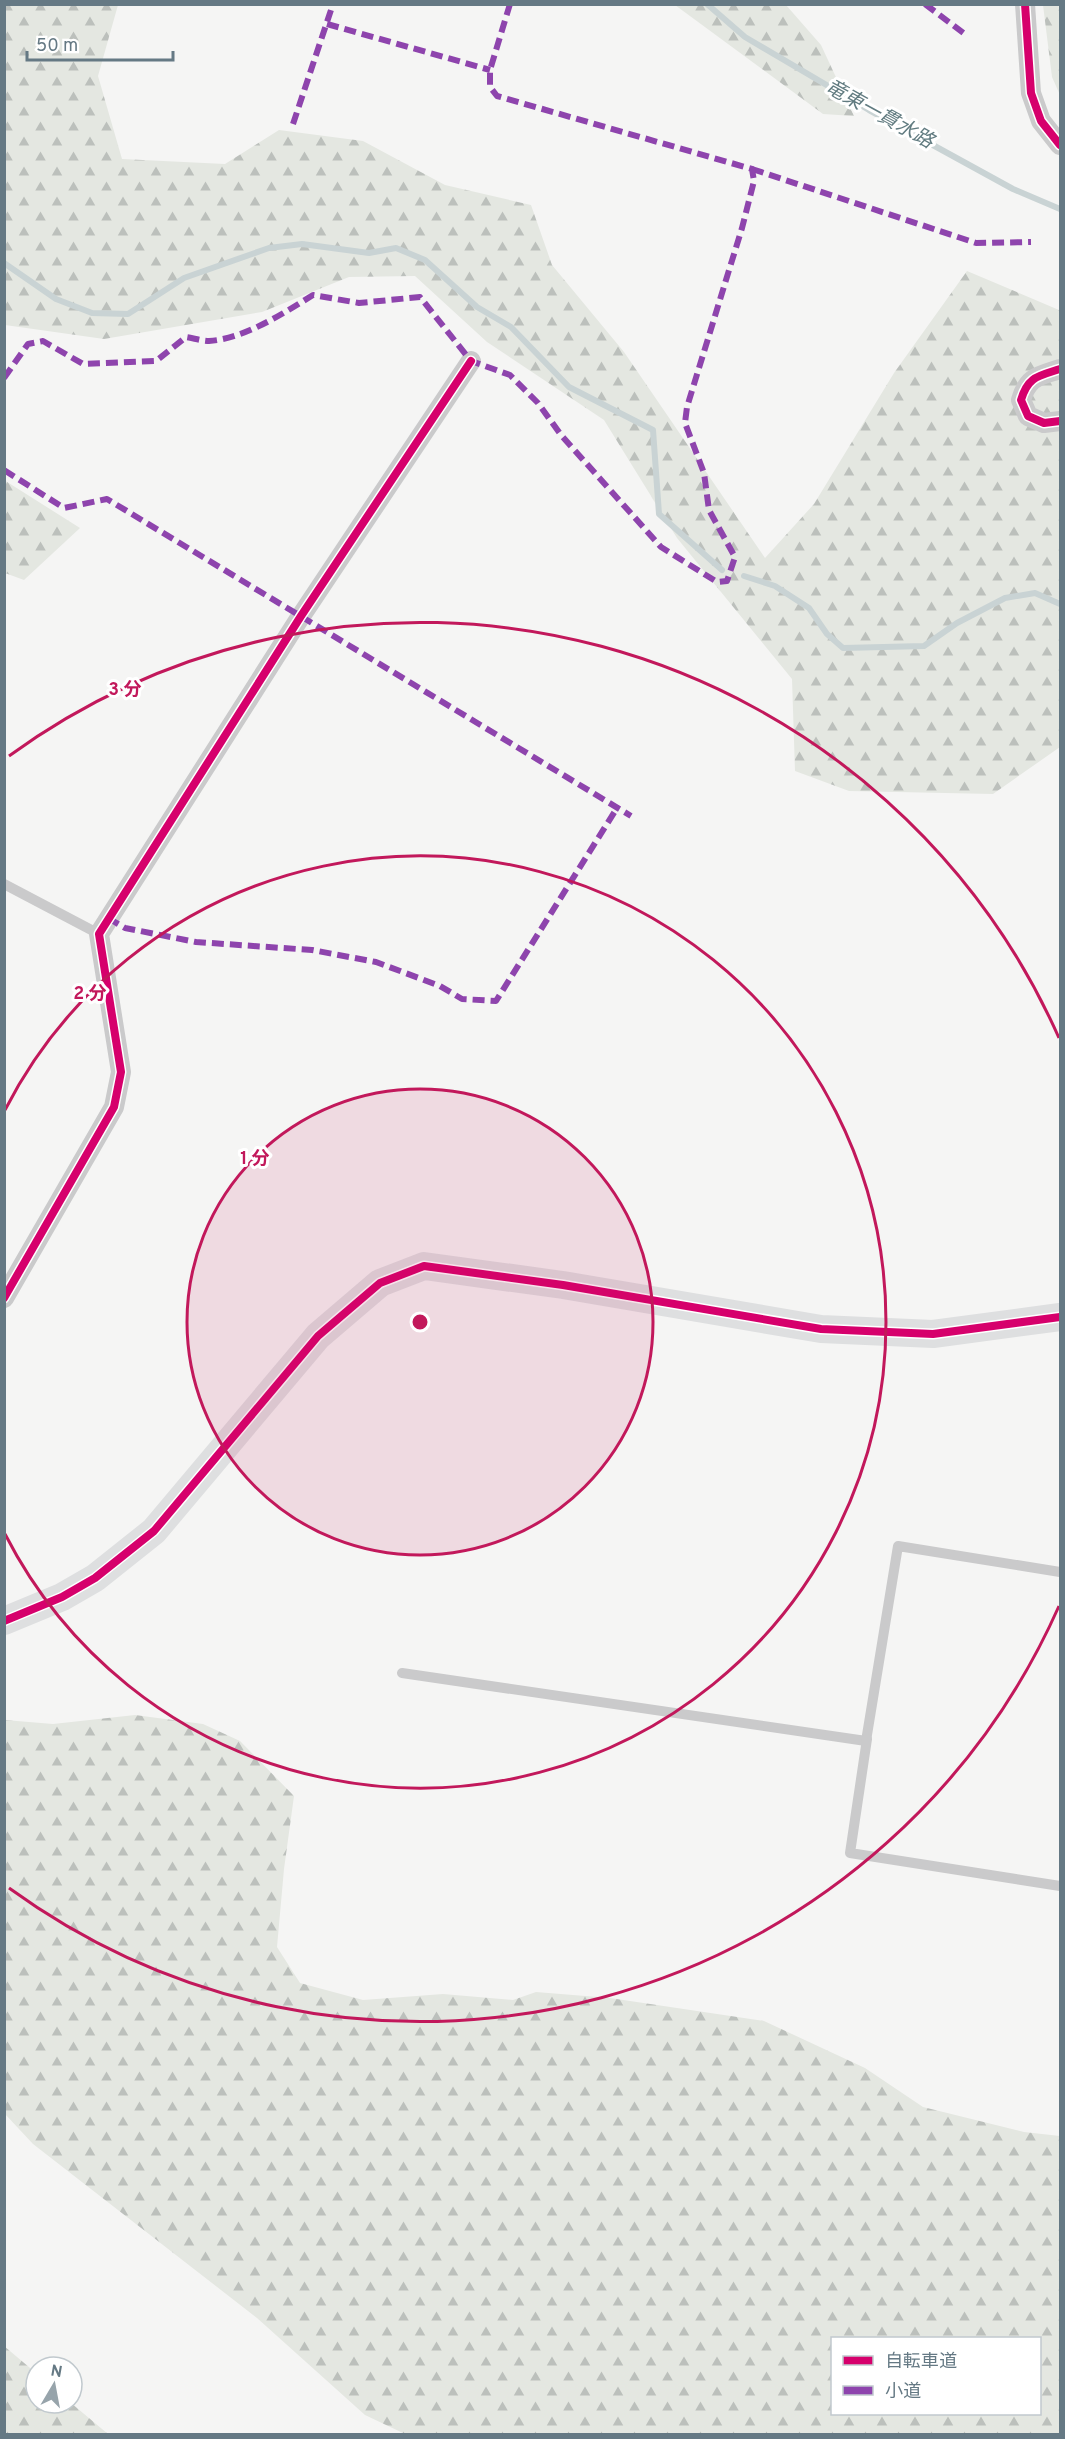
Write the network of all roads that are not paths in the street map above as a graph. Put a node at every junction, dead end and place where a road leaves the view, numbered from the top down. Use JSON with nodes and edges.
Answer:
{"nodes":[{"id":1,"x":1025,"y":4,"type":"edge"},
{"id":2,"x":1060,"y":144,"type":"edge"},
{"id":3,"x":471,"y":361,"type":"dead end"},
{"id":4,"x":1060,"y":369,"type":"edge"},
{"id":5,"x":1060,"y":421,"type":"edge"},
{"id":6,"x":4,"y":884,"type":"edge"},
{"id":7,"x":99,"y":934,"type":"junction"},
{"id":8,"x":4,"y":1298,"type":"edge"},
{"id":9,"x":1060,"y":1317,"type":"edge"},
{"id":10,"x":1060,"y":1572,"type":"edge"},
{"id":11,"x":4,"y":1621,"type":"edge"},
{"id":12,"x":402,"y":1673,"type":"dead end"},
{"id":13,"x":867,"y":1739,"type":"junction"},
{"id":14,"x":1060,"y":1886,"type":"edge"}],
"edges":[{"from":1,"to":2,"type":"street"},
{"from":3,"to":7,"type":"street"},
{"from":4,"to":5,"type":"street"},
{"from":6,"to":7,"type":"lane"},
{"from":7,"to":8,"type":"street"},
{"from":9,"to":11,"type":"street"},
{"from":10,"to":13,"type":"lane"},
{"from":12,"to":13,"type":"lane"},
{"from":13,"to":14,"type":"lane"}]}
